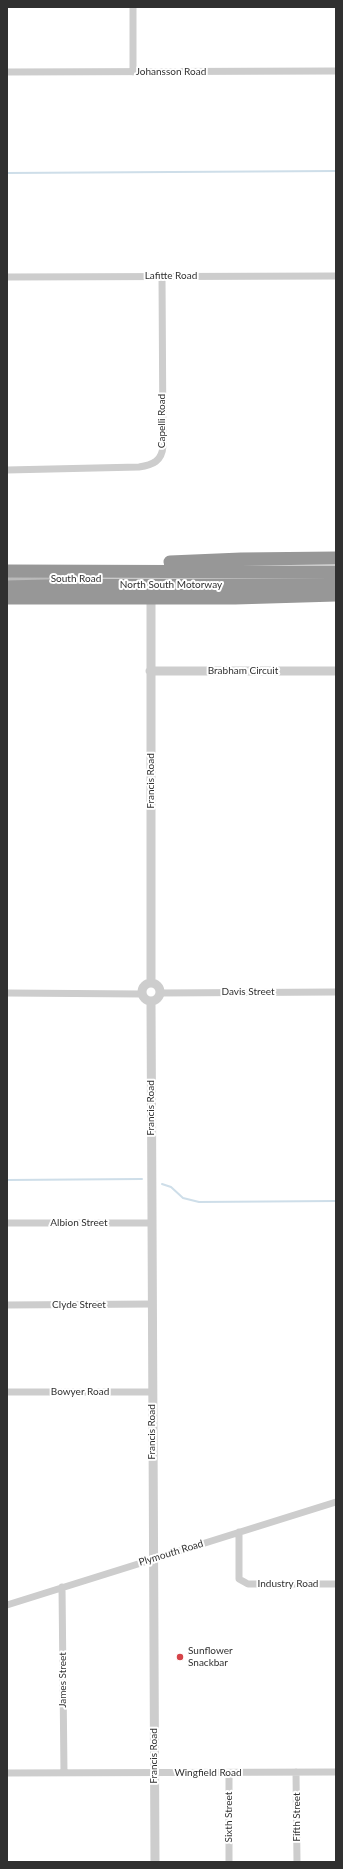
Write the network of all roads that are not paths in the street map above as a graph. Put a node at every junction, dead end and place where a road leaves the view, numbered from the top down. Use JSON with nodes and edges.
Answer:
{"nodes":[{"id":1,"x":133,"y":7,"type":"edge"},
{"id":2,"x":336,"y":71,"type":"edge"},
{"id":3,"x":7,"y":72,"type":"edge"},
{"id":4,"x":133,"y":72,"type":"junction"},
{"id":5,"x":162,"y":276,"type":"junction"},
{"id":6,"x":336,"y":276,"type":"edge"},
{"id":7,"x":7,"y":277,"type":"edge"},
{"id":8,"x":7,"y":470,"type":"edge"},
{"id":9,"x":336,"y":558,"type":"edge"},
{"id":10,"x":110,"y":570,"type":"junction"},
{"id":11,"x":7,"y":571,"type":"edge"},
{"id":12,"x":336,"y":572,"type":"edge"},
{"id":13,"x":152,"y":579,"type":"junction"},
{"id":14,"x":336,"y":579,"type":"edge"},
{"id":15,"x":7,"y":580,"type":"edge"},
{"id":16,"x":336,"y":585,"type":"edge"},
{"id":17,"x":7,"y":587,"type":"edge"},
{"id":18,"x":336,"y":595,"type":"edge"},
{"id":19,"x":7,"y":598,"type":"edge"},
{"id":20,"x":150,"y":671,"type":"junction"},
{"id":21,"x":336,"y":671,"type":"edge"},
{"id":22,"x":151,"y":983,"type":"junction"},
{"id":23,"x":336,"y":992,"type":"edge"},
{"id":24,"x":7,"y":993,"type":"edge"},
{"id":25,"x":160,"y":993,"type":"junction"},
{"id":26,"x":142,"y":994,"type":"junction"},
{"id":27,"x":151,"y":1002,"type":"junction"},
{"id":28,"x":7,"y":1223,"type":"edge"},
{"id":29,"x":152,"y":1223,"type":"junction"},
{"id":30,"x":152,"y":1304,"type":"junction"},
{"id":31,"x":7,"y":1305,"type":"edge"},
{"id":32,"x":7,"y":1392,"type":"edge"},
{"id":33,"x":152,"y":1392,"type":"junction"},
{"id":34,"x":336,"y":1502,"type":"edge"},
{"id":35,"x":239,"y":1532,"type":"junction"},
{"id":36,"x":153,"y":1558,"type":"junction"},
{"id":37,"x":336,"y":1584,"type":"edge"},
{"id":38,"x":62,"y":1587,"type":"junction"},
{"id":39,"x":7,"y":1605,"type":"edge"},
{"id":40,"x":296,"y":1772,"type":"junction"},
{"id":41,"x":336,"y":1772,"type":"edge"},
{"id":42,"x":7,"y":1773,"type":"edge"},
{"id":43,"x":64,"y":1773,"type":"junction"},
{"id":44,"x":154,"y":1773,"type":"junction"},
{"id":45,"x":229,"y":1773,"type":"junction"},
{"id":46,"x":155,"y":1862,"type":"edge"},
{"id":47,"x":229,"y":1862,"type":"edge"},
{"id":48,"x":297,"y":1862,"type":"edge"}],
"edges":[{"from":1,"to":4,"type":"street"},
{"from":2,"to":4,"type":"street","name":"Johansson Road"},
{"from":3,"to":4,"type":"street","name":"Johansson Road"},
{"from":5,"to":6,"type":"street","name":"Lafitte Road"},
{"from":5,"to":7,"type":"street","name":"Lafitte Road"},
{"from":5,"to":8,"type":"street","name":"Capelli Road"},
{"from":9,"to":10,"type":"highway"},
{"from":10,"to":11,"type":"highway","name":"North South Motorway"},
{"from":10,"to":12,"type":"highway","name":"North South Motorway"},
{"from":13,"to":14,"type":"main road","name":"South Road"},
{"from":13,"to":15,"type":"main road","name":"South Road"},
{"from":13,"to":20,"type":"street","name":"Francis Road"},
{"from":16,"to":17,"type":"highway","name":"North South Motorway"},
{"from":18,"to":19,"type":"highway"},
{"from":20,"to":21,"type":"street","name":"Brabham Circuit"},
{"from":20,"to":22,"type":"street","name":"Francis Road"},
{"from":22,"to":25,"type":"street"},
{"from":22,"to":26,"type":"street"},
{"from":23,"to":25,"type":"street","name":"Davis Street"},
{"from":24,"to":26,"type":"street"},
{"from":25,"to":27,"type":"street"},
{"from":26,"to":27,"type":"street"},
{"from":27,"to":29,"type":"street","name":"Francis Road"},
{"from":28,"to":29,"type":"street","name":"Albion Street"},
{"from":29,"to":30,"type":"street","name":"Francis Road"},
{"from":30,"to":31,"type":"street","name":"Clyde Street"},
{"from":30,"to":33,"type":"street","name":"Francis Road"},
{"from":32,"to":33,"type":"street","name":"Bowyer Road"},
{"from":33,"to":36,"type":"street","name":"Francis Road"},
{"from":34,"to":35,"type":"street","name":"Plymouth Road"},
{"from":35,"to":36,"type":"street","name":"Plymouth Road"},
{"from":35,"to":37,"type":"street","name":"Industry Road"},
{"from":36,"to":38,"type":"street","name":"Plymouth Road"},
{"from":36,"to":44,"type":"street","name":"Francis Road"},
{"from":38,"to":39,"type":"street","name":"Plymouth Road"},
{"from":38,"to":43,"type":"street","name":"James Street"},
{"from":40,"to":41,"type":"street","name":"Wingfield Road"},
{"from":40,"to":45,"type":"street","name":"Wingfield Road"},
{"from":40,"to":48,"type":"street","name":"Fifth Street"},
{"from":42,"to":43,"type":"street","name":"Wingfield Road"},
{"from":43,"to":44,"type":"street","name":"Wingfield Road"},
{"from":44,"to":45,"type":"street","name":"Wingfield Road"},
{"from":44,"to":46,"type":"street","name":"Francis Road"},
{"from":45,"to":47,"type":"street","name":"Sixth Street"}]}
